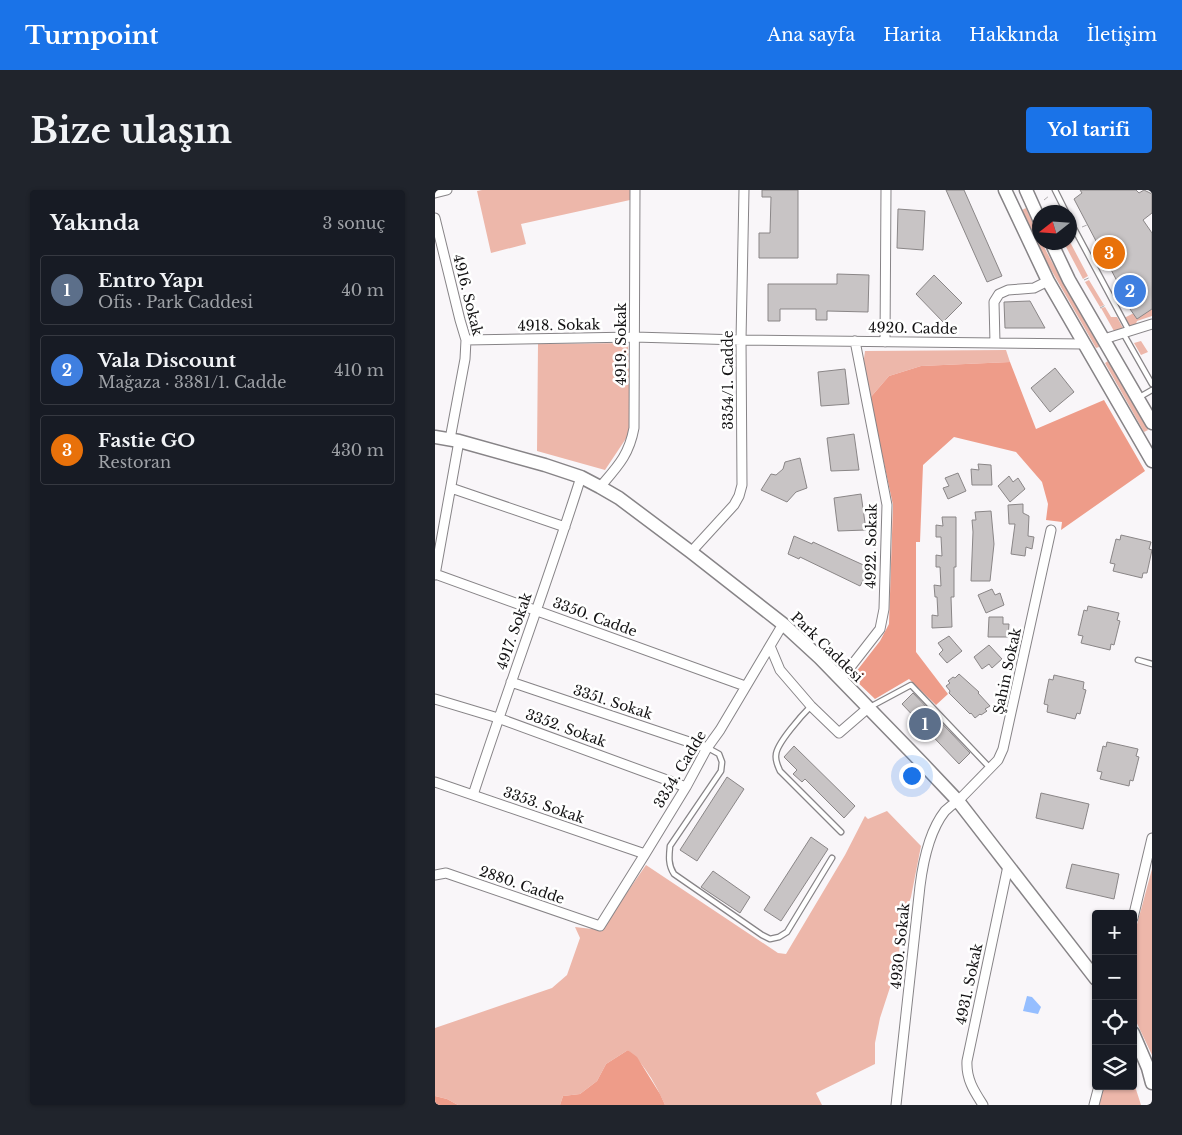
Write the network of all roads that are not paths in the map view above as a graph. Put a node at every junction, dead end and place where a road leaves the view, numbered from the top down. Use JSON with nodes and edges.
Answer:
{"nodes":[{"id":1,"x":447,"y":190,"type":"edge"},
{"id":2,"x":635,"y":190,"type":"edge"},
{"id":3,"x":744,"y":190,"type":"edge"},
{"id":4,"x":886,"y":190,"type":"edge"},
{"id":5,"x":1005,"y":190,"type":"edge"},
{"id":6,"x":1026,"y":190,"type":"edge"},
{"id":7,"x":1055,"y":190,"type":"edge"},
{"id":8,"x":435,"y":192,"type":"edge"},
{"id":9,"x":1033,"y":205,"type":"edge"},
{"id":10,"x":1062,"y":205,"type":"edge"},
{"id":11,"x":435,"y":218,"type":"edge"},
{"id":12,"x":1077,"y":235,"type":"edge"},
{"id":13,"x":1055,"y":250,"type":"edge"},
{"id":14,"x":1048,"y":281,"type":"junction"},
{"id":15,"x":1152,"y":324,"type":"edge"},
{"id":16,"x":1126,"y":332,"type":"junction"},
{"id":17,"x":634,"y":337,"type":"junction"},
{"id":18,"x":1104,"y":339,"type":"junction"},
{"id":19,"x":466,"y":340,"type":"junction"},
{"id":20,"x":741,"y":340,"type":"junction"},
{"id":21,"x":855,"y":342,"type":"junction"},
{"id":22,"x":885,"y":342,"type":"junction"},
{"id":23,"x":995,"y":343,"type":"junction"},
{"id":24,"x":1084,"y":344,"type":"junction"},
{"id":25,"x":1152,"y":384,"type":"edge"},
{"id":26,"x":1152,"y":390,"type":"edge"},
{"id":27,"x":1138,"y":398,"type":"junction"},
{"id":28,"x":1152,"y":423,"type":"edge"},
{"id":29,"x":435,"y":437,"type":"edge"},
{"id":30,"x":455,"y":440,"type":"junction"},
{"id":31,"x":1151,"y":456,"type":"edge"},
{"id":32,"x":581,"y":477,"type":"junction"},
{"id":33,"x":600,"y":487,"type":"junction"},
{"id":34,"x":451,"y":488,"type":"junction"},
{"id":35,"x":565,"y":527,"type":"junction"},
{"id":36,"x":1051,"y":530,"type":"dead end"},
{"id":37,"x":691,"y":552,"type":"junction"},
{"id":38,"x":435,"y":574,"type":"edge"},
{"id":39,"x":536,"y":611,"type":"junction"},
{"id":40,"x":783,"y":624,"type":"junction"},
{"id":41,"x":770,"y":646,"type":"junction"},
{"id":42,"x":1138,"y":660,"type":"dead end"},
{"id":43,"x":1152,"y":664,"type":"edge"},
{"id":44,"x":841,"y":679,"type":"junction"},
{"id":45,"x":511,"y":682,"type":"junction"},
{"id":46,"x":745,"y":686,"type":"junction"},
{"id":47,"x":435,"y":699,"type":"edge"},
{"id":48,"x":811,"y":706,"type":"junction"},
{"id":49,"x":869,"y":708,"type":"junction"},
{"id":50,"x":498,"y":718,"type":"junction"},
{"id":51,"x":707,"y":748,"type":"junction"},
{"id":52,"x":990,"y":768,"type":"junction"},
{"id":53,"x":435,"y":782,"type":"edge"},
{"id":54,"x":686,"y":787,"type":"junction"},
{"id":55,"x":473,"y":795,"type":"junction"},
{"id":56,"x":958,"y":802,"type":"junction"},
{"id":57,"x":841,"y":832,"type":"dead end"},
{"id":58,"x":1152,"y":838,"type":"edge"},
{"id":59,"x":645,"y":854,"type":"junction"},
{"id":60,"x":832,"y":858,"type":"dead end"},
{"id":61,"x":1008,"y":866,"type":"junction"},
{"id":62,"x":435,"y":868,"type":"edge"},
{"id":63,"x":447,"y":873,"type":"junction"},
{"id":64,"x":435,"y":874,"type":"edge"},
{"id":65,"x":1135,"y":910,"type":"edge"},
{"id":66,"x":600,"y":926,"type":"joint"},
{"id":67,"x":1092,"y":974,"type":"edge"},
{"id":68,"x":1137,"y":1043,"type":"edge"},
{"id":69,"x":1152,"y":1082,"type":"edge"},
{"id":70,"x":1098,"y":1090,"type":"edge"},
{"id":71,"x":896,"y":1105,"type":"edge"},
{"id":72,"x":983,"y":1105,"type":"edge"},
{"id":73,"x":1094,"y":1105,"type":"edge"}],
"edges":[{"from":1,"to":8,"type":"street"},
{"from":2,"to":17,"type":"street","name":"4919. Sokak"},
{"from":3,"to":20,"type":"street","name":"3354/1. Cadde"},
{"from":4,"to":22,"type":"street"},
{"from":5,"to":14,"type":"street"},
{"from":6,"to":9,"type":"street"},
{"from":7,"to":10,"type":"lane"},
{"from":11,"to":19,"type":"street","name":"4916. Sokak"},
{"from":12,"to":16,"type":"lane"},
{"from":13,"to":18,"type":"street"},
{"from":14,"to":23,"type":"street"},
{"from":14,"to":24,"type":"street"},
{"from":15,"to":16,"type":"street"},
{"from":16,"to":18,"type":"street"},
{"from":16,"to":25,"type":"lane"},
{"from":17,"to":19,"type":"street","name":"4918. Sokak"},
{"from":17,"to":20,"type":"street","name":"4918. Sokak"},
{"from":17,"to":33,"type":"street","name":"4919. Sokak"},
{"from":18,"to":27,"type":"street"},
{"from":19,"to":30,"type":"street","name":"4916. Sokak"},
{"from":20,"to":21,"type":"street","name":"4920. Cadde"},
{"from":20,"to":37,"type":"street","name":"3354/1. Cadde"},
{"from":21,"to":22,"type":"street","name":"4920. Cadde"},
{"from":21,"to":44,"type":"street","name":"4922. Sokak"},
{"from":22,"to":23,"type":"street","name":"4920. Cadde"},
{"from":23,"to":24,"type":"street","name":"4920. Cadde"},
{"from":24,"to":31,"type":"street"},
{"from":26,"to":27,"type":"lane"},
{"from":27,"to":28,"type":"street"},
{"from":29,"to":30,"type":"street","name":"Park Caddesi"},
{"from":30,"to":32,"type":"street","name":"Park Caddesi"},
{"from":30,"to":34,"type":"street","name":"4916. Sokak"},
{"from":32,"to":33,"type":"street","name":"Park Caddesi"},
{"from":32,"to":35,"type":"street","name":"4917. Sokak"},
{"from":33,"to":37,"type":"street","name":"Park Caddesi"},
{"from":34,"to":35,"type":"street"},
{"from":34,"to":38,"type":"street","name":"4916. Sokak"},
{"from":35,"to":39,"type":"street","name":"4917. Sokak"},
{"from":36,"to":52,"type":"street","name":"Şahin Sokak"},
{"from":37,"to":40,"type":"street","name":"Park Caddesi"},
{"from":38,"to":39,"type":"street","name":"3350. Cadde"},
{"from":39,"to":45,"type":"street","name":"4917. Sokak"},
{"from":39,"to":46,"type":"street","name":"3350. Cadde"},
{"from":40,"to":41,"type":"street","name":"3354. Cadde"},
{"from":40,"to":44,"type":"street","name":"Park Caddesi"},
{"from":41,"to":46,"type":"street","name":"3354. Cadde"},
{"from":41,"to":48,"type":"street"},
{"from":42,"to":43,"type":"lane"},
{"from":44,"to":49,"type":"street","name":"Park Caddesi"},
{"from":45,"to":50,"type":"street","name":"4917. Sokak"},
{"from":45,"to":51,"type":"street","name":"3351. Sokak"},
{"from":46,"to":51,"type":"street","name":"3354. Cadde"},
{"from":47,"to":50,"type":"street","name":"3352. Sokak"},
{"from":48,"to":49,"type":"street"},
{"from":48,"to":57,"type":"lane"},
{"from":49,"to":52,"type":"lane"},
{"from":49,"to":56,"type":"street","name":"Park Caddesi"},
{"from":50,"to":54,"type":"street","name":"3352. Sokak"},
{"from":50,"to":55,"type":"street","name":"4917. Sokak"},
{"from":51,"to":54,"type":"street","name":"3354. Cadde"},
{"from":51,"to":60,"type":"lane"},
{"from":52,"to":56,"type":"street","name":"Şahin Sokak"},
{"from":53,"to":55,"type":"street","name":"3353. Sokak"},
{"from":54,"to":59,"type":"street","name":"3354. Cadde"},
{"from":55,"to":59,"type":"street","name":"3353. Sokak"},
{"from":56,"to":61,"type":"street","name":"Park Caddesi"},
{"from":56,"to":71,"type":"street","name":"4930. Sokak"},
{"from":58,"to":65,"type":"street"},
{"from":59,"to":66,"type":"street","name":"3354. Cadde"},
{"from":61,"to":67,"type":"street","name":"Park Caddesi"},
{"from":61,"to":72,"type":"street","name":"4931. Sokak"},
{"from":62,"to":63,"type":"street"},
{"from":63,"to":64,"type":"street","name":"2880. Cadde"},
{"from":63,"to":66,"type":"street","name":"2880. Cadde"},
{"from":68,"to":69,"type":"street"},
{"from":70,"to":73,"type":"street"}]}
